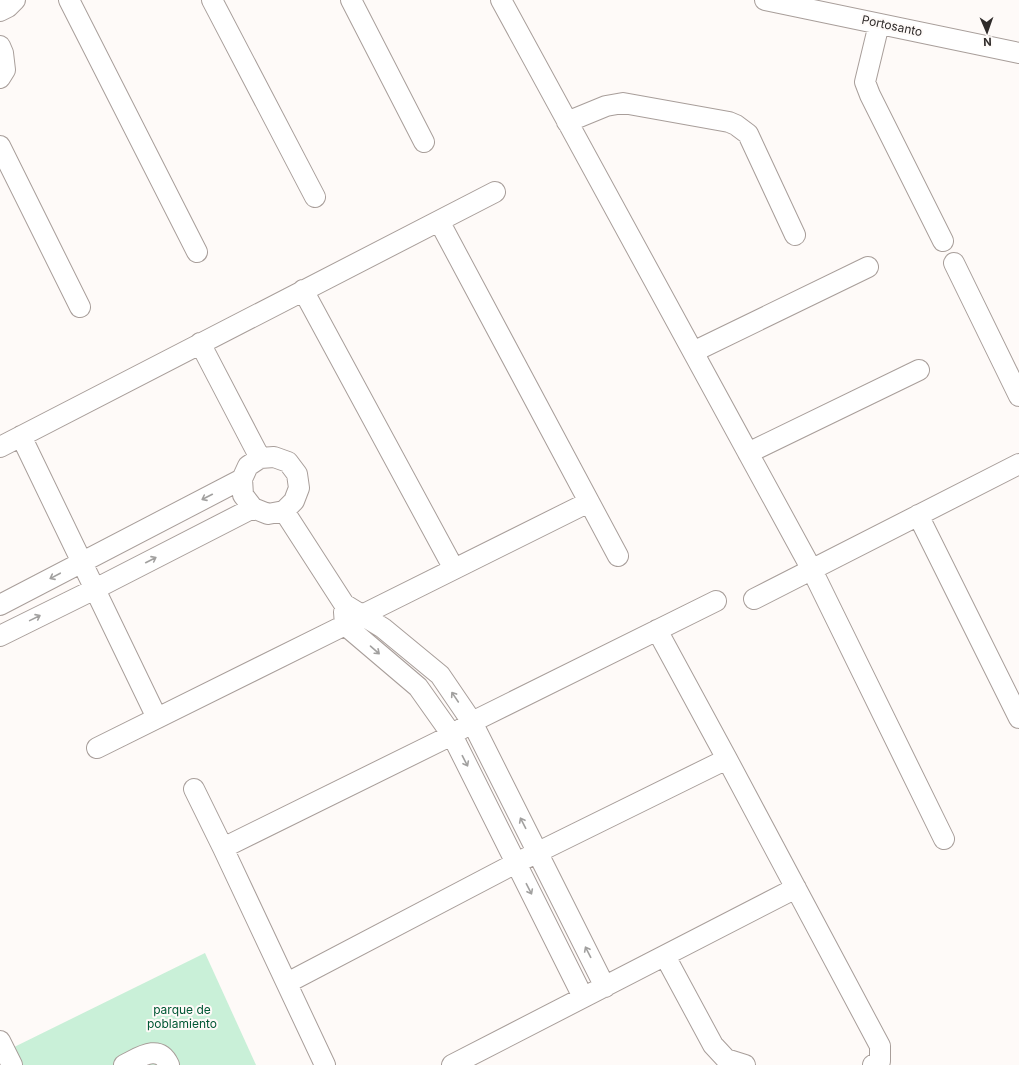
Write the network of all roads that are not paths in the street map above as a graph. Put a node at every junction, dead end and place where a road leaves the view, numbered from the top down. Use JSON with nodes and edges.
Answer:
{"nodes":[{"id":1,"x":15,"y":0,"type":"edge"},
{"id":2,"x":69,"y":0,"type":"edge"},
{"id":3,"x":212,"y":0,"type":"edge"},
{"id":4,"x":351,"y":0,"type":"edge"},
{"id":5,"x":501,"y":0,"type":"edge"},
{"id":6,"x":764,"y":0,"type":"edge"},
{"id":7,"x":810,"y":5,"type":"edge"},
{"id":8,"x":0,"y":11,"type":"edge"},
{"id":9,"x":879,"y":24,"type":"junction"},
{"id":10,"x":0,"y":46,"type":"edge"},
{"id":11,"x":1019,"y":53,"type":"edge"},
{"id":12,"x":0,"y":78,"type":"edge"},
{"id":13,"x":568,"y":122,"type":"junction"},
{"id":14,"x":424,"y":142,"type":"dead end"},
{"id":15,"x":0,"y":146,"type":"edge"},
{"id":16,"x":495,"y":192,"type":"dead end"},
{"id":17,"x":315,"y":197,"type":"dead end"},
{"id":18,"x":439,"y":221,"type":"junction"},
{"id":19,"x":795,"y":235,"type":"dead end"},
{"id":20,"x":943,"y":241,"type":"dead end"},
{"id":21,"x":197,"y":252,"type":"dead end"},
{"id":22,"x":954,"y":263,"type":"dead end"},
{"id":23,"x":868,"y":267,"type":"dead end"},
{"id":24,"x":303,"y":290,"type":"junction"},
{"id":25,"x":80,"y":307,"type":"dead end"},
{"id":26,"x":200,"y":343,"type":"junction"},
{"id":27,"x":693,"y":352,"type":"junction"},
{"id":28,"x":919,"y":370,"type":"dead end"},
{"id":29,"x":1019,"y":396,"type":"edge"},
{"id":30,"x":21,"y":436,"type":"junction"},
{"id":31,"x":0,"y":447,"type":"edge"},
{"id":32,"x":748,"y":453,"type":"junction"},
{"id":33,"x":260,"y":458,"type":"junction"},
{"id":34,"x":1019,"y":464,"type":"edge"},
{"id":35,"x":242,"y":479,"type":"junction"},
{"id":36,"x":589,"y":502,"type":"junction"},
{"id":37,"x":252,"y":508,"type":"junction"},
{"id":38,"x":284,"y":511,"type":"junction"},
{"id":39,"x":918,"y":515,"type":"junction"},
{"id":40,"x":618,"y":556,"type":"dead end"},
{"id":41,"x":82,"y":562,"type":"junction"},
{"id":42,"x":454,"y":569,"type":"junction"},
{"id":43,"x":812,"y":570,"type":"junction"},
{"id":44,"x":95,"y":589,"type":"junction"},
{"id":45,"x":754,"y":599,"type":"dead end"},
{"id":46,"x":716,"y":601,"type":"dead end"},
{"id":47,"x":0,"y":605,"type":"edge"},
{"id":48,"x":354,"y":620,"type":"junction"},
{"id":49,"x":657,"y":630,"type":"junction"},
{"id":50,"x":0,"y":636,"type":"edge"},
{"id":51,"x":157,"y":718,"type":"junction"},
{"id":52,"x":1019,"y":718,"type":"edge"},
{"id":53,"x":472,"y":722,"type":"junction"},
{"id":54,"x":452,"y":735,"type":"junction"},
{"id":55,"x":97,"y":748,"type":"dead end"},
{"id":56,"x":727,"y":759,"type":"junction"},
{"id":57,"x":194,"y":789,"type":"dead end"},
{"id":58,"x":944,"y":839,"type":"dead end"},
{"id":59,"x":223,"y":848,"type":"junction"},
{"id":60,"x":538,"y":853,"type":"junction"},
{"id":61,"x":516,"y":863,"type":"junction"},
{"id":62,"x":796,"y":888,"type":"junction"},
{"id":63,"x":665,"y":956,"type":"junction"},
{"id":64,"x":287,"y":983,"type":"junction"},
{"id":65,"x":605,"y":987,"type":"junction"},
{"id":66,"x":583,"y":997,"type":"junction"},
{"id":67,"x":0,"y":1041,"type":"edge"},
{"id":68,"x":12,"y":1065,"type":"edge"},
{"id":69,"x":124,"y":1065,"type":"edge"},
{"id":70,"x":169,"y":1065,"type":"edge"},
{"id":71,"x":325,"y":1065,"type":"edge"},
{"id":72,"x":452,"y":1065,"type":"edge"},
{"id":73,"x":745,"y":1065,"type":"edge"},
{"id":74,"x":873,"y":1065,"type":"edge"}],
"edges":[{"from":1,"to":8,"type":"street"},
{"from":2,"to":21,"type":"street"},
{"from":3,"to":17,"type":"street"},
{"from":4,"to":14,"type":"street"},
{"from":5,"to":13,"type":"street"},
{"from":6,"to":7,"type":"street","name":"Portosanto"},
{"from":7,"to":9,"type":"street","name":"Portosanto"},
{"from":9,"to":11,"type":"street","name":"Portosanto"},
{"from":9,"to":20,"type":"street"},
{"from":10,"to":12,"type":"street"},
{"from":13,"to":19,"type":"street"},
{"from":13,"to":27,"type":"street"},
{"from":15,"to":25,"type":"street"},
{"from":16,"to":18,"type":"street"},
{"from":18,"to":24,"type":"street"},
{"from":18,"to":36,"type":"street"},
{"from":22,"to":29,"type":"street"},
{"from":23,"to":27,"type":"street"},
{"from":24,"to":26,"type":"street"},
{"from":24,"to":42,"type":"street"},
{"from":26,"to":30,"type":"street"},
{"from":26,"to":33,"type":"street"},
{"from":27,"to":32,"type":"street"},
{"from":28,"to":32,"type":"street"},
{"from":30,"to":31,"type":"street"},
{"from":30,"to":41,"type":"street"},
{"from":32,"to":43,"type":"street"},
{"from":33,"to":35,"type":"street"},
{"from":33,"to":38,"type":"street"},
{"from":34,"to":39,"type":"street"},
{"from":35,"to":37,"type":"street"},
{"from":35,"to":41,"type":"street","one_way":true},
{"from":36,"to":40,"type":"street"},
{"from":36,"to":42,"type":"street"},
{"from":37,"to":38,"type":"street"},
{"from":44,"to":37,"type":"street","one_way":true},
{"from":38,"to":48,"type":"street"},
{"from":39,"to":43,"type":"street"},
{"from":39,"to":52,"type":"street"},
{"from":41,"to":44,"type":"street"},
{"from":41,"to":47,"type":"street","one_way":true},
{"from":42,"to":48,"type":"street"},
{"from":43,"to":45,"type":"street"},
{"from":43,"to":58,"type":"street"},
{"from":50,"to":44,"type":"street","one_way":true},
{"from":44,"to":51,"type":"street"},
{"from":46,"to":49,"type":"street"},
{"from":48,"to":51,"type":"street"},
{"from":53,"to":48,"type":"street","one_way":true},
{"from":48,"to":54,"type":"street","one_way":true},
{"from":49,"to":53,"type":"street"},
{"from":49,"to":56,"type":"street"},
{"from":51,"to":55,"type":"street"},
{"from":53,"to":54,"type":"street"},
{"from":60,"to":53,"type":"street","one_way":true},
{"from":54,"to":59,"type":"street"},
{"from":54,"to":61,"type":"street","one_way":true},
{"from":56,"to":60,"type":"street"},
{"from":56,"to":62,"type":"street"},
{"from":57,"to":59,"type":"street"},
{"from":59,"to":64,"type":"street"},
{"from":60,"to":61,"type":"street"},
{"from":65,"to":60,"type":"street","one_way":true},
{"from":61,"to":64,"type":"street"},
{"from":61,"to":66,"type":"street","one_way":true},
{"from":62,"to":63,"type":"street"},
{"from":62,"to":74,"type":"street"},
{"from":63,"to":65,"type":"street"},
{"from":63,"to":73,"type":"street"},
{"from":64,"to":71,"type":"street"},
{"from":65,"to":66,"type":"street"},
{"from":66,"to":72,"type":"street"},
{"from":67,"to":68,"type":"street"},
{"from":69,"to":70,"type":"street"}]}
